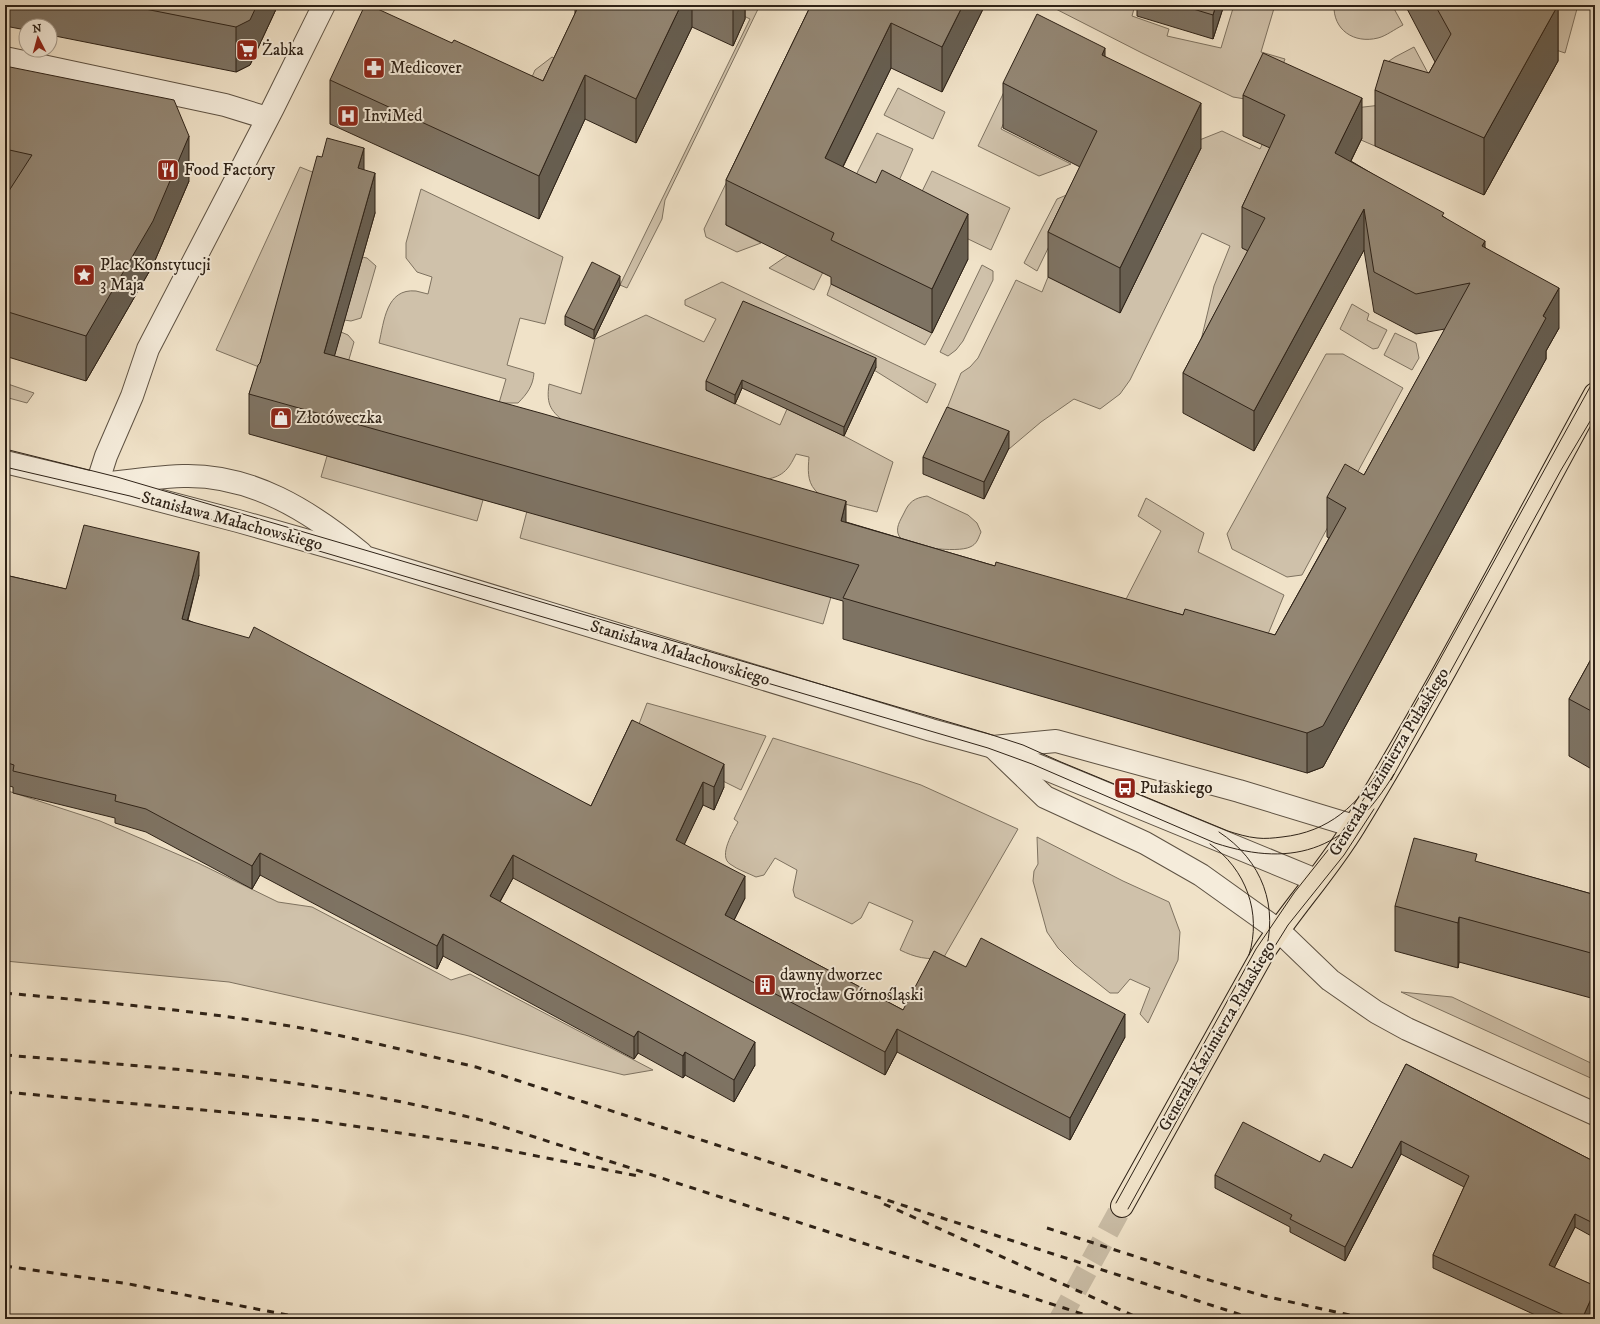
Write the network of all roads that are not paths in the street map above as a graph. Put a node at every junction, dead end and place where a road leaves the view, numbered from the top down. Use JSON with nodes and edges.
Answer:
{"nodes":[{"id":1,"x":324,"y":5,"type":"edge"},
{"id":2,"x":5,"y":58,"type":"edge"},
{"id":3,"x":267,"y":118,"type":"junction"},
{"id":4,"x":1595,"y":394,"type":"edge"},
{"id":5,"x":5,"y":462,"type":"edge"},
{"id":6,"x":97,"y":484,"type":"junction"},
{"id":7,"x":368,"y":558,"type":"junction"},
{"id":8,"x":993,"y":747,"type":"junction"},
{"id":9,"x":1354,"y":826,"type":"junction"},
{"id":10,"x":1316,"y":880,"type":"junction"},
{"id":11,"x":1278,"y":930,"type":"junction"},
{"id":12,"x":1595,"y":1114,"type":"edge"},
{"id":13,"x":1122,"y":1206,"type":"tunnel mouth"}],
"edges":[{"from":1,"to":3,"type":"street"},
{"from":2,"to":3,"type":"street"},
{"from":3,"to":6,"type":"street"},
{"from":4,"to":9,"type":"main road","name":"Generała Kazimierza Pułaskiego"},
{"from":5,"to":6,"type":"street","name":"Stanisława Małachowskiego"},
{"from":6,"to":7,"type":"street","name":"Stanisława Małachowskiego"},
{"from":6,"to":7,"type":"street","name":"Stanisława Małachowskiego"},
{"from":7,"to":8,"type":"street","name":"Stanisława Małachowskiego"},
{"from":8,"to":9,"type":"street","name":"Stanisława Małachowskiego"},
{"from":8,"to":10,"type":"street"},
{"from":8,"to":11,"type":"street","name":"Stanisława Małachowskiego"},
{"from":9,"to":10,"type":"main road","name":"Generała Kazimierza Pułaskiego"},
{"from":10,"to":11,"type":"main road","name":"Generała Kazimierza Pułaskiego"},
{"from":11,"to":12,"type":"street","name":"Stanisława Małachowskiego"},
{"from":11,"to":13,"type":"main road","name":"Generała Kazimierza Pułaskiego"}]}
